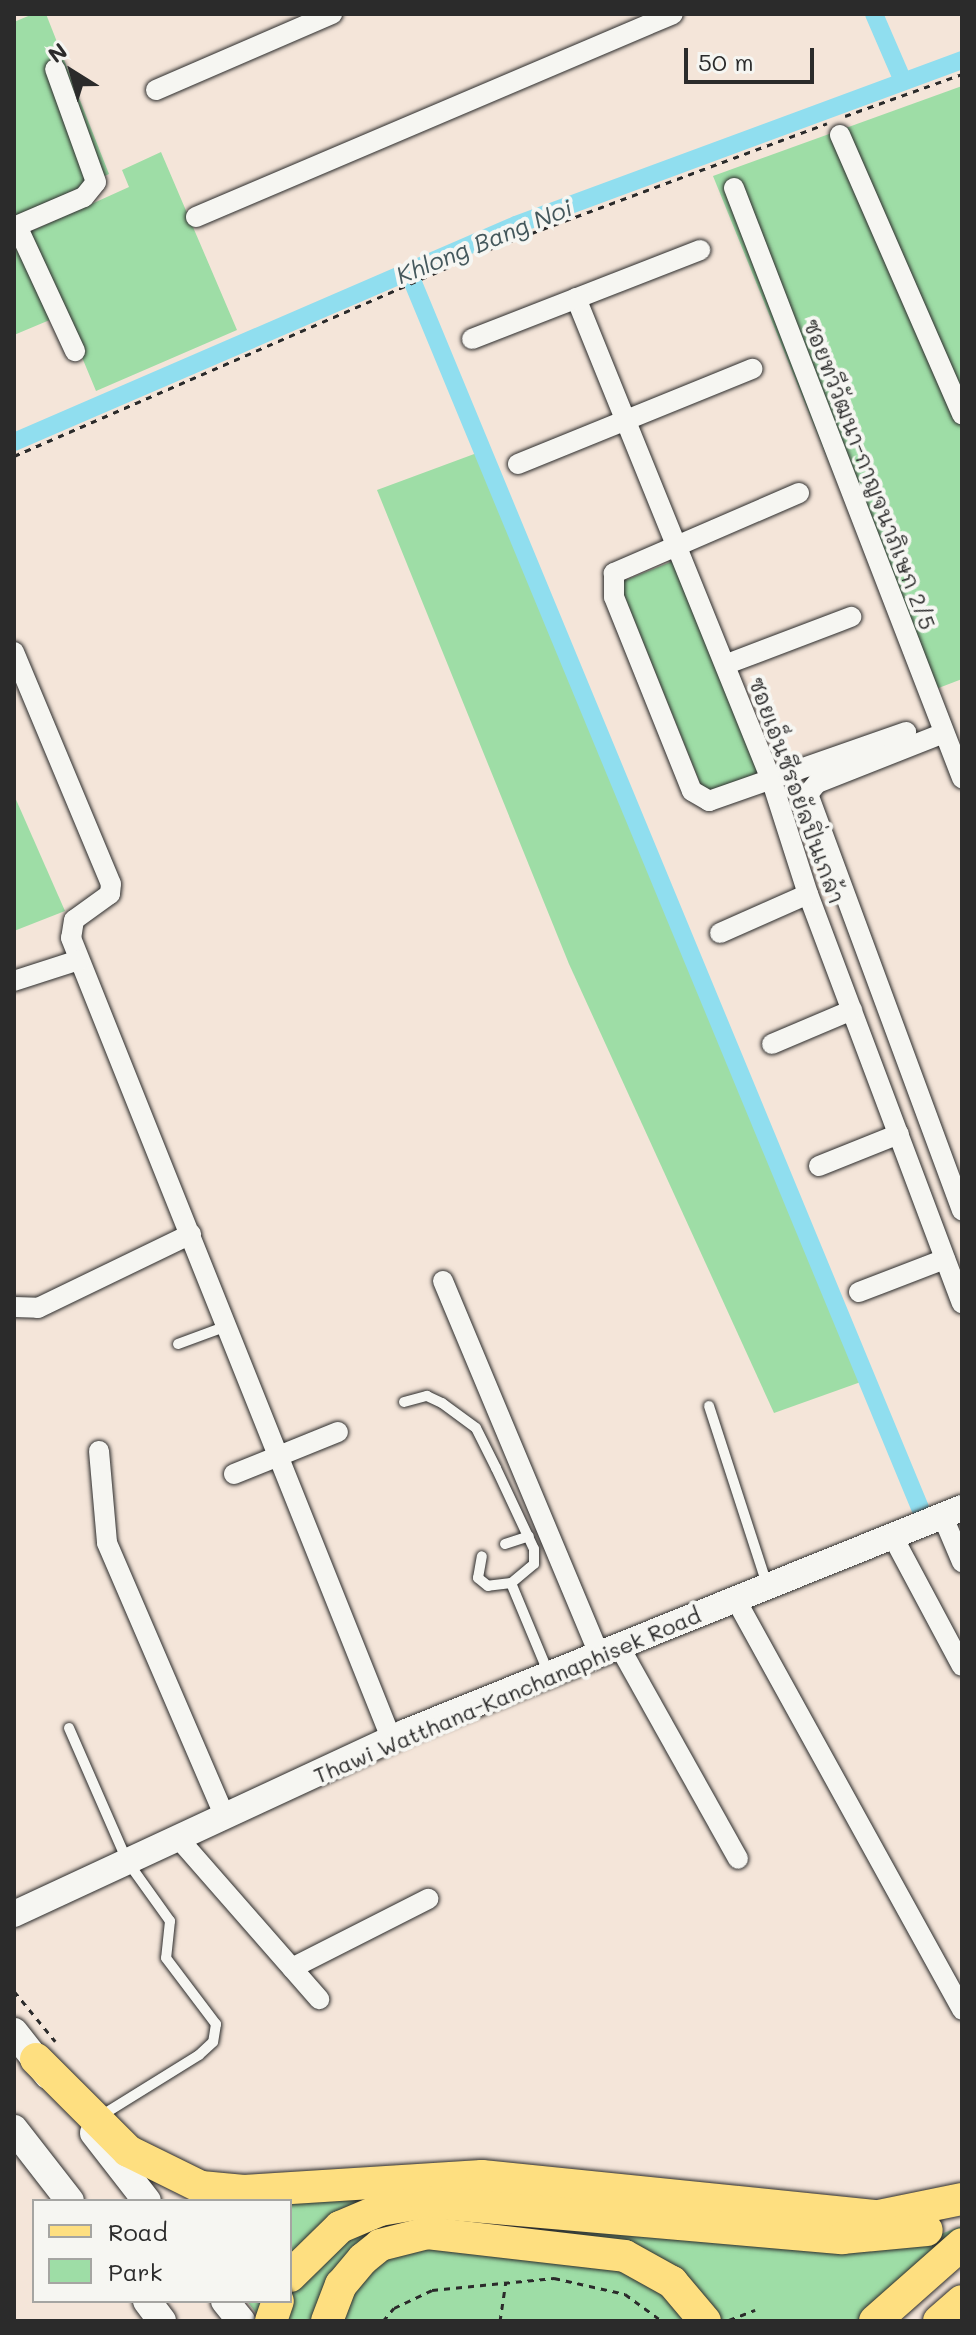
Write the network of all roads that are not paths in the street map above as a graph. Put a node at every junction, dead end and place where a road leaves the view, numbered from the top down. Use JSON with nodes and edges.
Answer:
{"nodes":[{"id":1,"x":332,"y":14,"type":"edge"},
{"id":2,"x":673,"y":14,"type":"edge"},
{"id":3,"x":55,"y":69,"type":"dead end"},
{"id":4,"x":156,"y":90,"type":"dead end"},
{"id":5,"x":840,"y":135,"type":"dead end"},
{"id":6,"x":734,"y":188,"type":"dead end"},
{"id":7,"x":196,"y":217,"type":"dead end"},
{"id":8,"x":16,"y":226,"type":"edge"},
{"id":9,"x":700,"y":250,"type":"dead end"},
{"id":10,"x":576,"y":298,"type":"junction"},
{"id":11,"x":472,"y":339,"type":"dead end"},
{"id":12,"x":75,"y":351,"type":"dead end"},
{"id":13,"x":752,"y":369,"type":"dead end"},
{"id":14,"x":962,"y":414,"type":"edge"},
{"id":15,"x":626,"y":421,"type":"junction"},
{"id":16,"x":518,"y":464,"type":"dead end"},
{"id":17,"x":799,"y":493,"type":"dead end"},
{"id":18,"x":674,"y":544,"type":"junction"},
{"id":19,"x":851,"y":617,"type":"dead end"},
{"id":20,"x":14,"y":652,"type":"edge"},
{"id":21,"x":727,"y":664,"type":"junction"},
{"id":22,"x":906,"y":732,"type":"dead end"},
{"id":23,"x":944,"y":733,"type":"junction"},
{"id":24,"x":962,"y":778,"type":"edge"},
{"id":25,"x":772,"y":782,"type":"junction"},
{"id":26,"x":808,"y":894,"type":"junction"},
{"id":27,"x":720,"y":933,"type":"dead end"},
{"id":28,"x":79,"y":960,"type":"junction"},
{"id":29,"x":14,"y":981,"type":"edge"},
{"id":30,"x":852,"y":1010,"type":"junction"},
{"id":31,"x":772,"y":1044,"type":"dead end"},
{"id":32,"x":899,"y":1134,"type":"junction"},
{"id":33,"x":819,"y":1166,"type":"dead end"},
{"id":34,"x":962,"y":1210,"type":"edge"},
{"id":35,"x":191,"y":1234,"type":"junction"},
{"id":36,"x":945,"y":1259,"type":"junction"},
{"id":37,"x":443,"y":1281,"type":"dead end"},
{"id":38,"x":859,"y":1292,"type":"dead end"},
{"id":39,"x":962,"y":1303,"type":"edge"},
{"id":40,"x":14,"y":1307,"type":"edge"},
{"id":41,"x":229,"y":1325,"type":"junction"},
{"id":42,"x":178,"y":1344,"type":"dead end"},
{"id":43,"x":404,"y":1402,"type":"dead end"},
{"id":44,"x":709,"y":1406,"type":"dead end"},
{"id":45,"x":338,"y":1432,"type":"dead end"},
{"id":46,"x":99,"y":1451,"type":"dead end"},
{"id":47,"x":278,"y":1455,"type":"junction"},
{"id":48,"x":234,"y":1474,"type":"dead end"},
{"id":49,"x":952,"y":1512,"type":"edge"},
{"id":50,"x":529,"y":1536,"type":"junction"},
{"id":51,"x":893,"y":1537,"type":"junction"},
{"id":52,"x":505,"y":1544,"type":"dead end"},
{"id":53,"x":482,"y":1556,"type":"dead end"},
{"id":54,"x":962,"y":1562,"type":"edge"},
{"id":55,"x":511,"y":1583,"type":"junction"},
{"id":56,"x":767,"y":1587,"type":"junction"},
{"id":57,"x":736,"y":1600,"type":"junction"},
{"id":58,"x":608,"y":1648,"type":"junction"},
{"id":59,"x":962,"y":1666,"type":"edge"},
{"id":60,"x":548,"y":1672,"type":"junction"},
{"id":61,"x":69,"y":1728,"type":"dead end"},
{"id":62,"x":391,"y":1738,"type":"junction"},
{"id":63,"x":225,"y":1817,"type":"junction"},
{"id":64,"x":179,"y":1839,"type":"junction"},
{"id":65,"x":738,"y":1859,"type":"dead end"},
{"id":66,"x":127,"y":1861,"type":"junction"},
{"id":67,"x":428,"y":1899,"type":"dead end"},
{"id":68,"x":14,"y":1914,"type":"edge"},
{"id":69,"x":292,"y":1968,"type":"junction"},
{"id":70,"x":319,"y":1999,"type":"dead end"},
{"id":71,"x":962,"y":2010,"type":"edge"},
{"id":72,"x":14,"y":2032,"type":"edge"},
{"id":73,"x":36,"y":2059,"type":"junction"},
{"id":74,"x":94,"y":2120,"type":"junction"},
{"id":75,"x":14,"y":2129,"type":"edge"},
{"id":76,"x":68,"y":2199,"type":"edge"},
{"id":77,"x":145,"y":2199,"type":"edge"},
{"id":78,"x":962,"y":2199,"type":"edge"},
{"id":79,"x":962,"y":2218,"type":"edge"},
{"id":80,"x":962,"y":2244,"type":"edge"},
{"id":81,"x":962,"y":2272,"type":"edge"},
{"id":82,"x":292,"y":2274,"type":"edge"},
{"id":83,"x":962,"y":2301,"type":"edge"},
{"id":84,"x":148,"y":2303,"type":"edge"},
{"id":85,"x":227,"y":2303,"type":"edge"},
{"id":86,"x":162,"y":2321,"type":"edge"},
{"id":87,"x":241,"y":2321,"type":"edge"},
{"id":88,"x":327,"y":2321,"type":"edge"},
{"id":89,"x":705,"y":2321,"type":"edge"},
{"id":90,"x":875,"y":2321,"type":"edge"},
{"id":91,"x":908,"y":2321,"type":"edge"},
{"id":92,"x":939,"y":2321,"type":"edge"}],
"edges":[{"from":1,"to":4,"type":"street"},
{"from":2,"to":7,"type":"street"},
{"from":3,"to":8,"type":"street"},
{"from":5,"to":14,"type":"street"},
{"from":6,"to":23,"type":"street","name":"ซอยทวีวัฒนา-กาญจนาภิเษก 2/5"},
{"from":8,"to":12,"type":"street"},
{"from":9,"to":10,"type":"street"},
{"from":10,"to":11,"type":"street"},
{"from":10,"to":15,"type":"street","name":"ซอยเอ็นซีรอยัลปิ่นเกล้า"},
{"from":13,"to":15,"type":"street"},
{"from":15,"to":16,"type":"street"},
{"from":15,"to":18,"type":"street","name":"ซอยเอ็นซีรอยัลปิ่นเกล้า"},
{"from":17,"to":18,"type":"street"},
{"from":18,"to":21,"type":"street","name":"ซอยเอ็นซีรอยัลปิ่นเกล้า"},
{"from":18,"to":25,"type":"street"},
{"from":19,"to":21,"type":"street"},
{"from":20,"to":28,"type":"street"},
{"from":21,"to":25,"type":"street","name":"ซอยเอ็นซีรอยัลปิ่นเกล้า"},
{"from":22,"to":25,"type":"street"},
{"from":23,"to":24,"type":"street","name":"ซอยทวีวัฒนา-กาญจนาภิเษก 2/5"},
{"from":23,"to":34,"type":"street"},
{"from":25,"to":26,"type":"street","name":"ซอยเอ็นซีรอยัลปิ่นเกล้า"},
{"from":26,"to":27,"type":"street"},
{"from":26,"to":30,"type":"street","name":"ซอยเอ็นซีรอยัลปิ่นเกล้า"},
{"from":28,"to":29,"type":"street"},
{"from":28,"to":35,"type":"street"},
{"from":30,"to":31,"type":"street"},
{"from":30,"to":32,"type":"street","name":"ซอยเอ็นซีรอยัลปิ่นเกล้า"},
{"from":32,"to":33,"type":"street"},
{"from":32,"to":36,"type":"street","name":"ซอยเอ็นซีรอยัลปิ่นเกล้า"},
{"from":35,"to":40,"type":"street"},
{"from":35,"to":41,"type":"street"},
{"from":36,"to":38,"type":"street"},
{"from":36,"to":39,"type":"street","name":"ซอยเอ็นซีรอยัลปิ่นเกล้า"},
{"from":37,"to":58,"type":"street"},
{"from":41,"to":42,"type":"lane"},
{"from":41,"to":47,"type":"street"},
{"from":43,"to":50,"type":"lane"},
{"from":44,"to":56,"type":"lane"},
{"from":45,"to":47,"type":"street"},
{"from":46,"to":63,"type":"street"},
{"from":47,"to":48,"type":"street"},
{"from":47,"to":62,"type":"street"},
{"from":49,"to":51,"type":"street","name":"Thawi Watthana-Kanchanaphisek Road"},
{"from":49,"to":54,"type":"street"},
{"from":50,"to":52,"type":"lane"},
{"from":50,"to":55,"type":"lane"},
{"from":51,"to":56,"type":"street","name":"Thawi Watthana-Kanchanaphisek Road"},
{"from":51,"to":59,"type":"street"},
{"from":53,"to":55,"type":"lane"},
{"from":55,"to":60,"type":"lane"},
{"from":56,"to":57,"type":"street","name":"Thawi Watthana-Kanchanaphisek Road"},
{"from":57,"to":58,"type":"street","name":"Thawi Watthana-Kanchanaphisek Road"},
{"from":57,"to":71,"type":"street"},
{"from":58,"to":60,"type":"street","name":"Thawi Watthana-Kanchanaphisek Road"},
{"from":58,"to":65,"type":"street"},
{"from":60,"to":62,"type":"street","name":"Thawi Watthana-Kanchanaphisek Road"},
{"from":61,"to":66,"type":"lane"},
{"from":62,"to":63,"type":"street","name":"Thawi Watthana-Kanchanaphisek Road"},
{"from":63,"to":64,"type":"street","name":"Thawi Watthana-Kanchanaphisek Road"},
{"from":64,"to":66,"type":"street","name":"Thawi Watthana-Kanchanaphisek Road"},
{"from":64,"to":69,"type":"street"},
{"from":66,"to":68,"type":"street","name":"Thawi Watthana-Kanchanaphisek Road"},
{"from":66,"to":74,"type":"lane"},
{"from":67,"to":69,"type":"street"},
{"from":69,"to":70,"type":"street"},
{"from":72,"to":73,"type":"main road"},
{"from":73,"to":74,"type":"main road"},
{"from":73,"to":77,"type":"main road"},
{"from":74,"to":78,"type":"main road"},
{"from":75,"to":76,"type":"main road"},
{"from":79,"to":82,"type":"main road"},
{"from":80,"to":90,"type":"main road"},
{"from":81,"to":91,"type":"main road"},
{"from":83,"to":92,"type":"main road"},
{"from":84,"to":86,"type":"main road"},
{"from":85,"to":87,"type":"main road"},
{"from":88,"to":89,"type":"main road"}]}
